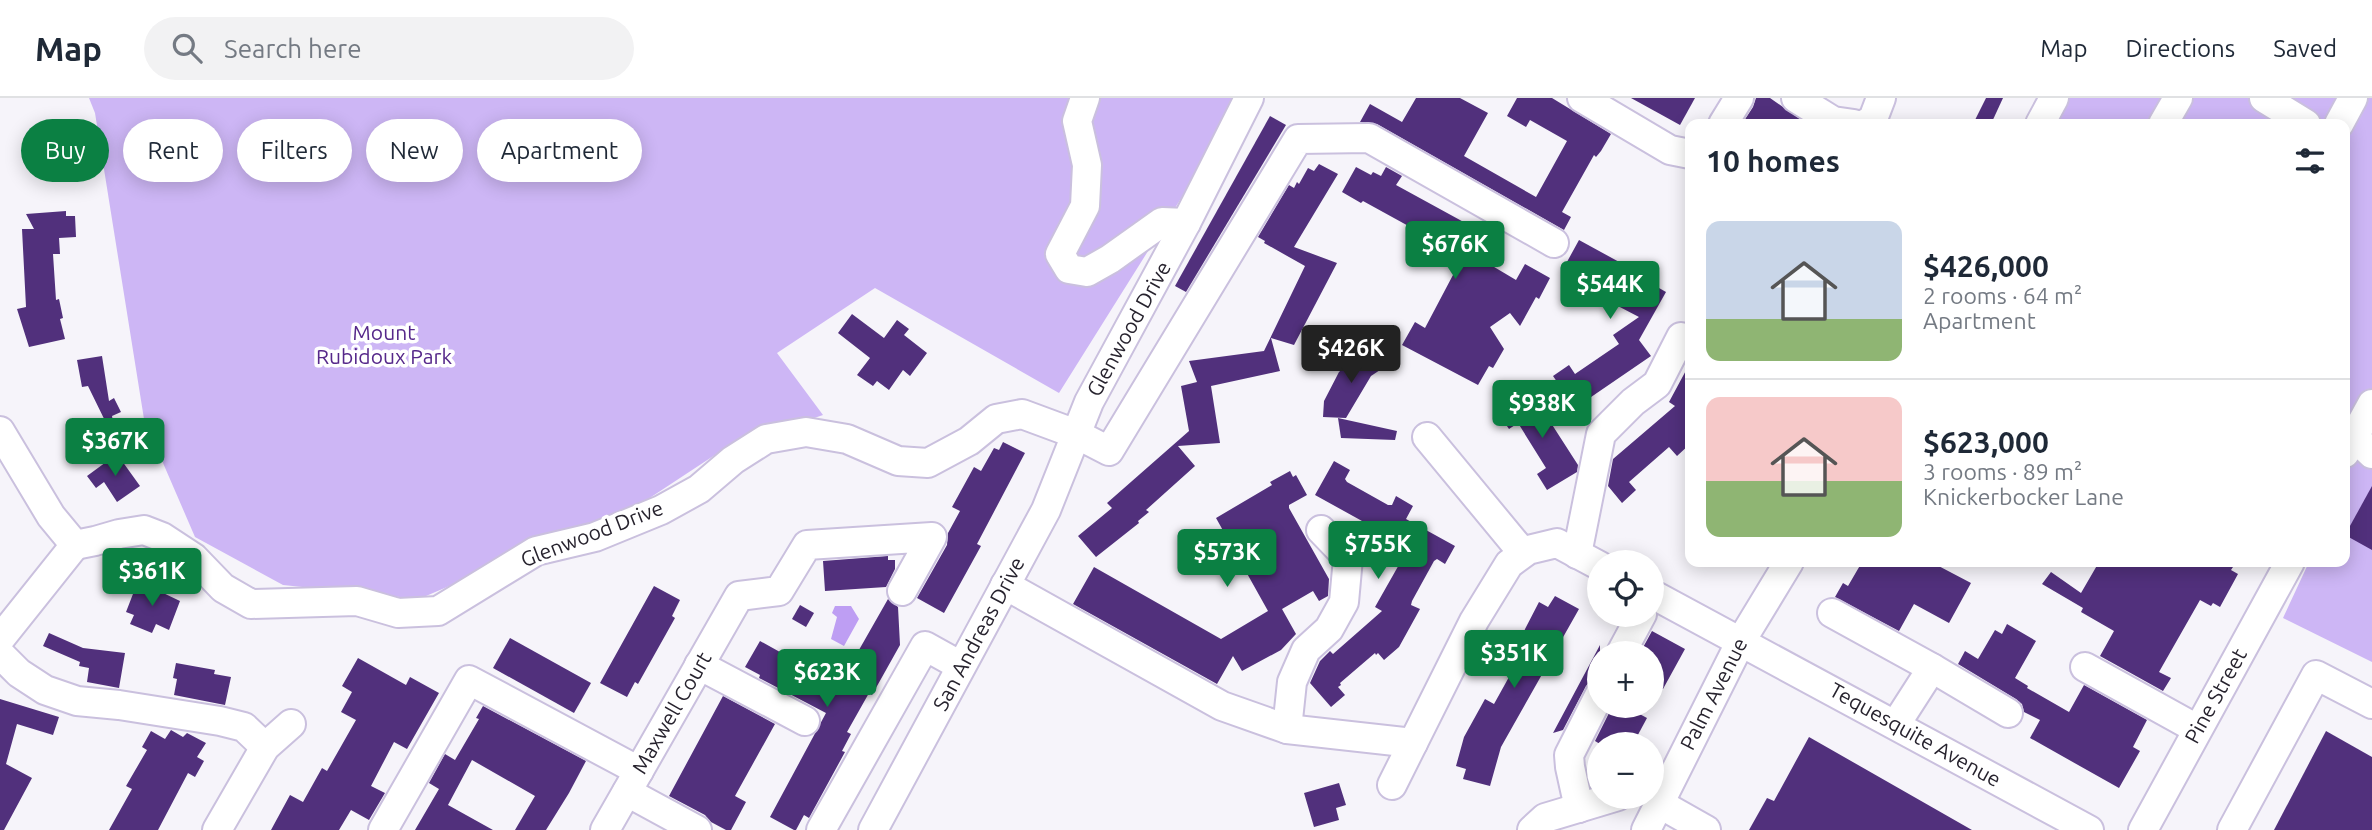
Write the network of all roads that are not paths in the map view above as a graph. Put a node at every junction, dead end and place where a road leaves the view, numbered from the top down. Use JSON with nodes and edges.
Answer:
{"nodes":[{"id":1,"x":1085,"y":98,"type":"edge"},
{"id":2,"x":1249,"y":98,"type":"edge"},
{"id":3,"x":1583,"y":98,"type":"edge"},
{"id":4,"x":1739,"y":98,"type":"edge"},
{"id":5,"x":1796,"y":98,"type":"edge"},
{"id":6,"x":1881,"y":98,"type":"edge"},
{"id":7,"x":2053,"y":98,"type":"edge"},
{"id":8,"x":2178,"y":98,"type":"edge"},
{"id":9,"x":2264,"y":98,"type":"edge"},
{"id":10,"x":2353,"y":98,"type":"edge"},
{"id":11,"x":1726,"y":119,"type":"edge"},
{"id":12,"x":1830,"y":119,"type":"edge"},
{"id":13,"x":1873,"y":119,"type":"edge"},
{"id":14,"x":2042,"y":119,"type":"edge"},
{"id":15,"x":2166,"y":119,"type":"edge"},
{"id":16,"x":2298,"y":119,"type":"edge"},
{"id":17,"x":2342,"y":119,"type":"edge"},
{"id":18,"x":1685,"y":153,"type":"edge"},
{"id":19,"x":1186,"y":223,"type":"junction"},
{"id":20,"x":1554,"y":243,"type":"dead end"},
{"id":21,"x":1681,"y":337,"type":"dead end"},
{"id":22,"x":2372,"y":404,"type":"edge"},
{"id":23,"x":0,"y":431,"type":"edge"},
{"id":24,"x":1076,"y":434,"type":"junction"},
{"id":25,"x":1427,"y":437,"type":"dead end"},
{"id":26,"x":2357,"y":448,"type":"edge"},
{"id":27,"x":1321,"y":530,"type":"dead end"},
{"id":28,"x":75,"y":545,"type":"junction"},
{"id":29,"x":1589,"y":550,"type":"edge"},
{"id":30,"x":1523,"y":553,"type":"junction"},
{"id":31,"x":1587,"y":559,"type":"edge"},
{"id":32,"x":1786,"y":567,"type":"edge"},
{"id":33,"x":2287,"y":567,"type":"edge"},
{"id":34,"x":1005,"y":585,"type":"junction"},
{"id":35,"x":902,"y":591,"type":"dead end"},
{"id":36,"x":1664,"y":600,"type":"edge"},
{"id":37,"x":1832,"y":612,"type":"dead end"},
{"id":38,"x":0,"y":639,"type":"edge"},
{"id":39,"x":1741,"y":641,"type":"junction"},
{"id":40,"x":0,"y":654,"type":"edge"},
{"id":41,"x":699,"y":666,"type":"junction"},
{"id":42,"x":961,"y":666,"type":"junction"},
{"id":43,"x":2085,"y":667,"type":"dead end"},
{"id":44,"x":1932,"y":668,"type":"junction"},
{"id":45,"x":2372,"y":704,"type":"edge"},
{"id":46,"x":2008,"y":713,"type":"dead end"},
{"id":47,"x":1588,"y":718,"type":"edge"},
{"id":48,"x":805,"y":720,"type":"dead end"},
{"id":49,"x":291,"y":724,"type":"dead end"},
{"id":50,"x":1896,"y":724,"type":"junction"},
{"id":51,"x":1287,"y":729,"type":"junction"},
{"id":52,"x":2197,"y":729,"type":"junction"},
{"id":53,"x":1413,"y":743,"type":"junction"},
{"id":54,"x":265,"y":747,"type":"junction"},
{"id":55,"x":633,"y":781,"type":"junction"},
{"id":56,"x":1392,"y":785,"type":"dead end"},
{"id":57,"x":1664,"y":785,"type":"edge"},
{"id":58,"x":1664,"y":796,"type":"edge"},
{"id":59,"x":1587,"y":806,"type":"edge"},
{"id":60,"x":1579,"y":808,"type":"junction"},
{"id":61,"x":1654,"y":809,"type":"edge"},
{"id":62,"x":217,"y":830,"type":"edge"},
{"id":63,"x":383,"y":830,"type":"edge"},
{"id":64,"x":605,"y":830,"type":"edge"},
{"id":65,"x":697,"y":830,"type":"edge"},
{"id":66,"x":821,"y":830,"type":"edge"},
{"id":67,"x":873,"y":830,"type":"edge"},
{"id":68,"x":1532,"y":830,"type":"edge"},
{"id":69,"x":1646,"y":830,"type":"edge"},
{"id":70,"x":1706,"y":830,"type":"edge"},
{"id":71,"x":2089,"y":830,"type":"edge"},
{"id":72,"x":2143,"y":830,"type":"edge"},
{"id":73,"x":2232,"y":830,"type":"edge"}],
"edges":[{"from":1,"to":19,"type":"street"},
{"from":2,"to":19,"type":"street","name":"Glenwood Drive"},
{"from":3,"to":18,"type":"street"},
{"from":4,"to":11,"type":"street"},
{"from":5,"to":12,"type":"street"},
{"from":6,"to":13,"type":"street"},
{"from":7,"to":14,"type":"street"},
{"from":8,"to":15,"type":"street"},
{"from":9,"to":16,"type":"street"},
{"from":10,"to":17,"type":"street"},
{"from":19,"to":24,"type":"street","name":"Glenwood Drive"},
{"from":20,"to":24,"type":"street"},
{"from":21,"to":29,"type":"street"},
{"from":22,"to":26,"type":"street"},
{"from":23,"to":28,"type":"street"},
{"from":24,"to":28,"type":"street","name":"Glenwood Drive"},
{"from":24,"to":34,"type":"street","name":"San Andreas Drive"},
{"from":25,"to":30,"type":"street"},
{"from":27,"to":51,"type":"street"},
{"from":28,"to":38,"type":"street"},
{"from":30,"to":31,"type":"street"},
{"from":30,"to":53,"type":"street"},
{"from":32,"to":39,"type":"street","name":"Palm Avenue"},
{"from":33,"to":52,"type":"street","name":"Pine Street"},
{"from":34,"to":42,"type":"street","name":"San Andreas Drive"},
{"from":34,"to":51,"type":"street"},
{"from":35,"to":41,"type":"street","name":"Maxwell Court"},
{"from":36,"to":39,"type":"street","name":"Tequesquite Avenue"},
{"from":37,"to":44,"type":"street"},
{"from":39,"to":50,"type":"street","name":"Tequesquite Avenue"},
{"from":39,"to":57,"type":"street","name":"Palm Avenue"},
{"from":40,"to":54,"type":"street"},
{"from":41,"to":48,"type":"street"},
{"from":41,"to":55,"type":"street","name":"Maxwell Court"},
{"from":42,"to":66,"type":"street"},
{"from":42,"to":67,"type":"street","name":"San Andreas Drive"},
{"from":43,"to":52,"type":"street"},
{"from":44,"to":46,"type":"street"},
{"from":44,"to":50,"type":"street"},
{"from":45,"to":73,"type":"street"},
{"from":47,"to":60,"type":"street"},
{"from":49,"to":54,"type":"street"},
{"from":50,"to":71,"type":"street","name":"Tequesquite Avenue"},
{"from":51,"to":53,"type":"street"},
{"from":52,"to":72,"type":"street","name":"Pine Street"},
{"from":53,"to":56,"type":"street"},
{"from":54,"to":62,"type":"street"},
{"from":55,"to":63,"type":"street"},
{"from":55,"to":64,"type":"street","name":"Maxwell Court"},
{"from":55,"to":65,"type":"street"},
{"from":58,"to":70,"type":"street"},
{"from":59,"to":60,"type":"street"},
{"from":60,"to":68,"type":"street"},
{"from":61,"to":69,"type":"street","name":"Palm Avenue"}]}
